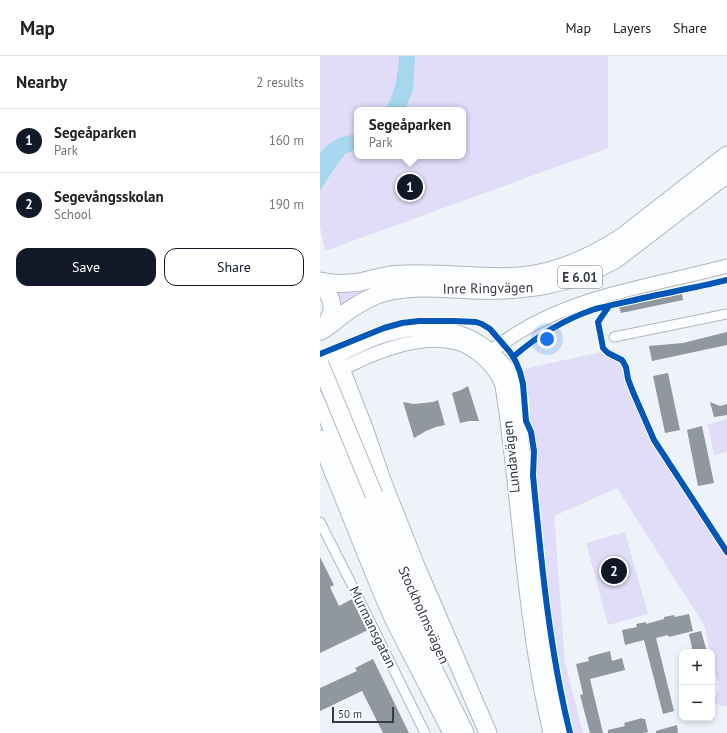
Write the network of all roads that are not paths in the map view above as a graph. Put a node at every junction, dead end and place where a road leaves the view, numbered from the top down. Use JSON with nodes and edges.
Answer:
{"nodes":[{"id":1,"x":727,"y":155,"type":"edge"},
{"id":2,"x":727,"y":174,"type":"edge"},
{"id":3,"x":727,"y":266,"type":"edge"},
{"id":4,"x":320,"y":281,"type":"edge"},
{"id":5,"x":320,"y":284,"type":"edge"},
{"id":6,"x":727,"y":314,"type":"edge"},
{"id":7,"x":321,"y":332,"type":"edge"},
{"id":8,"x":614,"y":337,"type":"dead end"},
{"id":9,"x":488,"y":355,"type":"junction"},
{"id":10,"x":328,"y":364,"type":"edge"},
{"id":11,"x":320,"y":377,"type":"edge"},
{"id":12,"x":320,"y":400,"type":"edge"},
{"id":13,"x":320,"y":439,"type":"edge"},
{"id":14,"x":368,"y":499,"type":"junction"},
{"id":15,"x":320,"y":522,"type":"edge"},
{"id":16,"x":425,"y":733,"type":"edge"},
{"id":17,"x":452,"y":733,"type":"edge"},
{"id":18,"x":465,"y":733,"type":"edge"},
{"id":19,"x":478,"y":733,"type":"edge"},
{"id":20,"x":488,"y":733,"type":"edge"},
{"id":21,"x":550,"y":733,"type":"edge"},
{"id":22,"x":563,"y":733,"type":"edge"}],
"edges":[{"from":1,"to":4,"type":"highway","name":"Inre Ringvägen","number":"E 6.01"},
{"from":2,"to":7,"type":"highway","name":"Inre Ringvägen","number":"E 6.01"},
{"from":3,"to":9,"type":"main road"},
{"from":5,"to":7,"type":"highway"},
{"from":6,"to":8,"type":"street"},
{"from":9,"to":10,"type":"main road","name":"Lundavägen"},
{"from":9,"to":21,"type":"main road","name":"Lundavägen"},
{"from":9,"to":22,"type":"main road","name":"Lundavägen"},
{"from":10,"to":11,"type":"main road","name":"Lundavägen"},
{"from":10,"to":14,"type":"highway","bridge":true},
{"from":10,"to":20,"type":"highway"},
{"from":12,"to":14,"type":"highway"},
{"from":13,"to":17,"type":"highway"},
{"from":14,"to":18,"type":"highway","name":"Stockholmsvägen"},
{"from":14,"to":19,"type":"highway","name":"Stockholmsvägen"},
{"from":15,"to":16,"type":"street","name":"Murmansgatan"}]}
